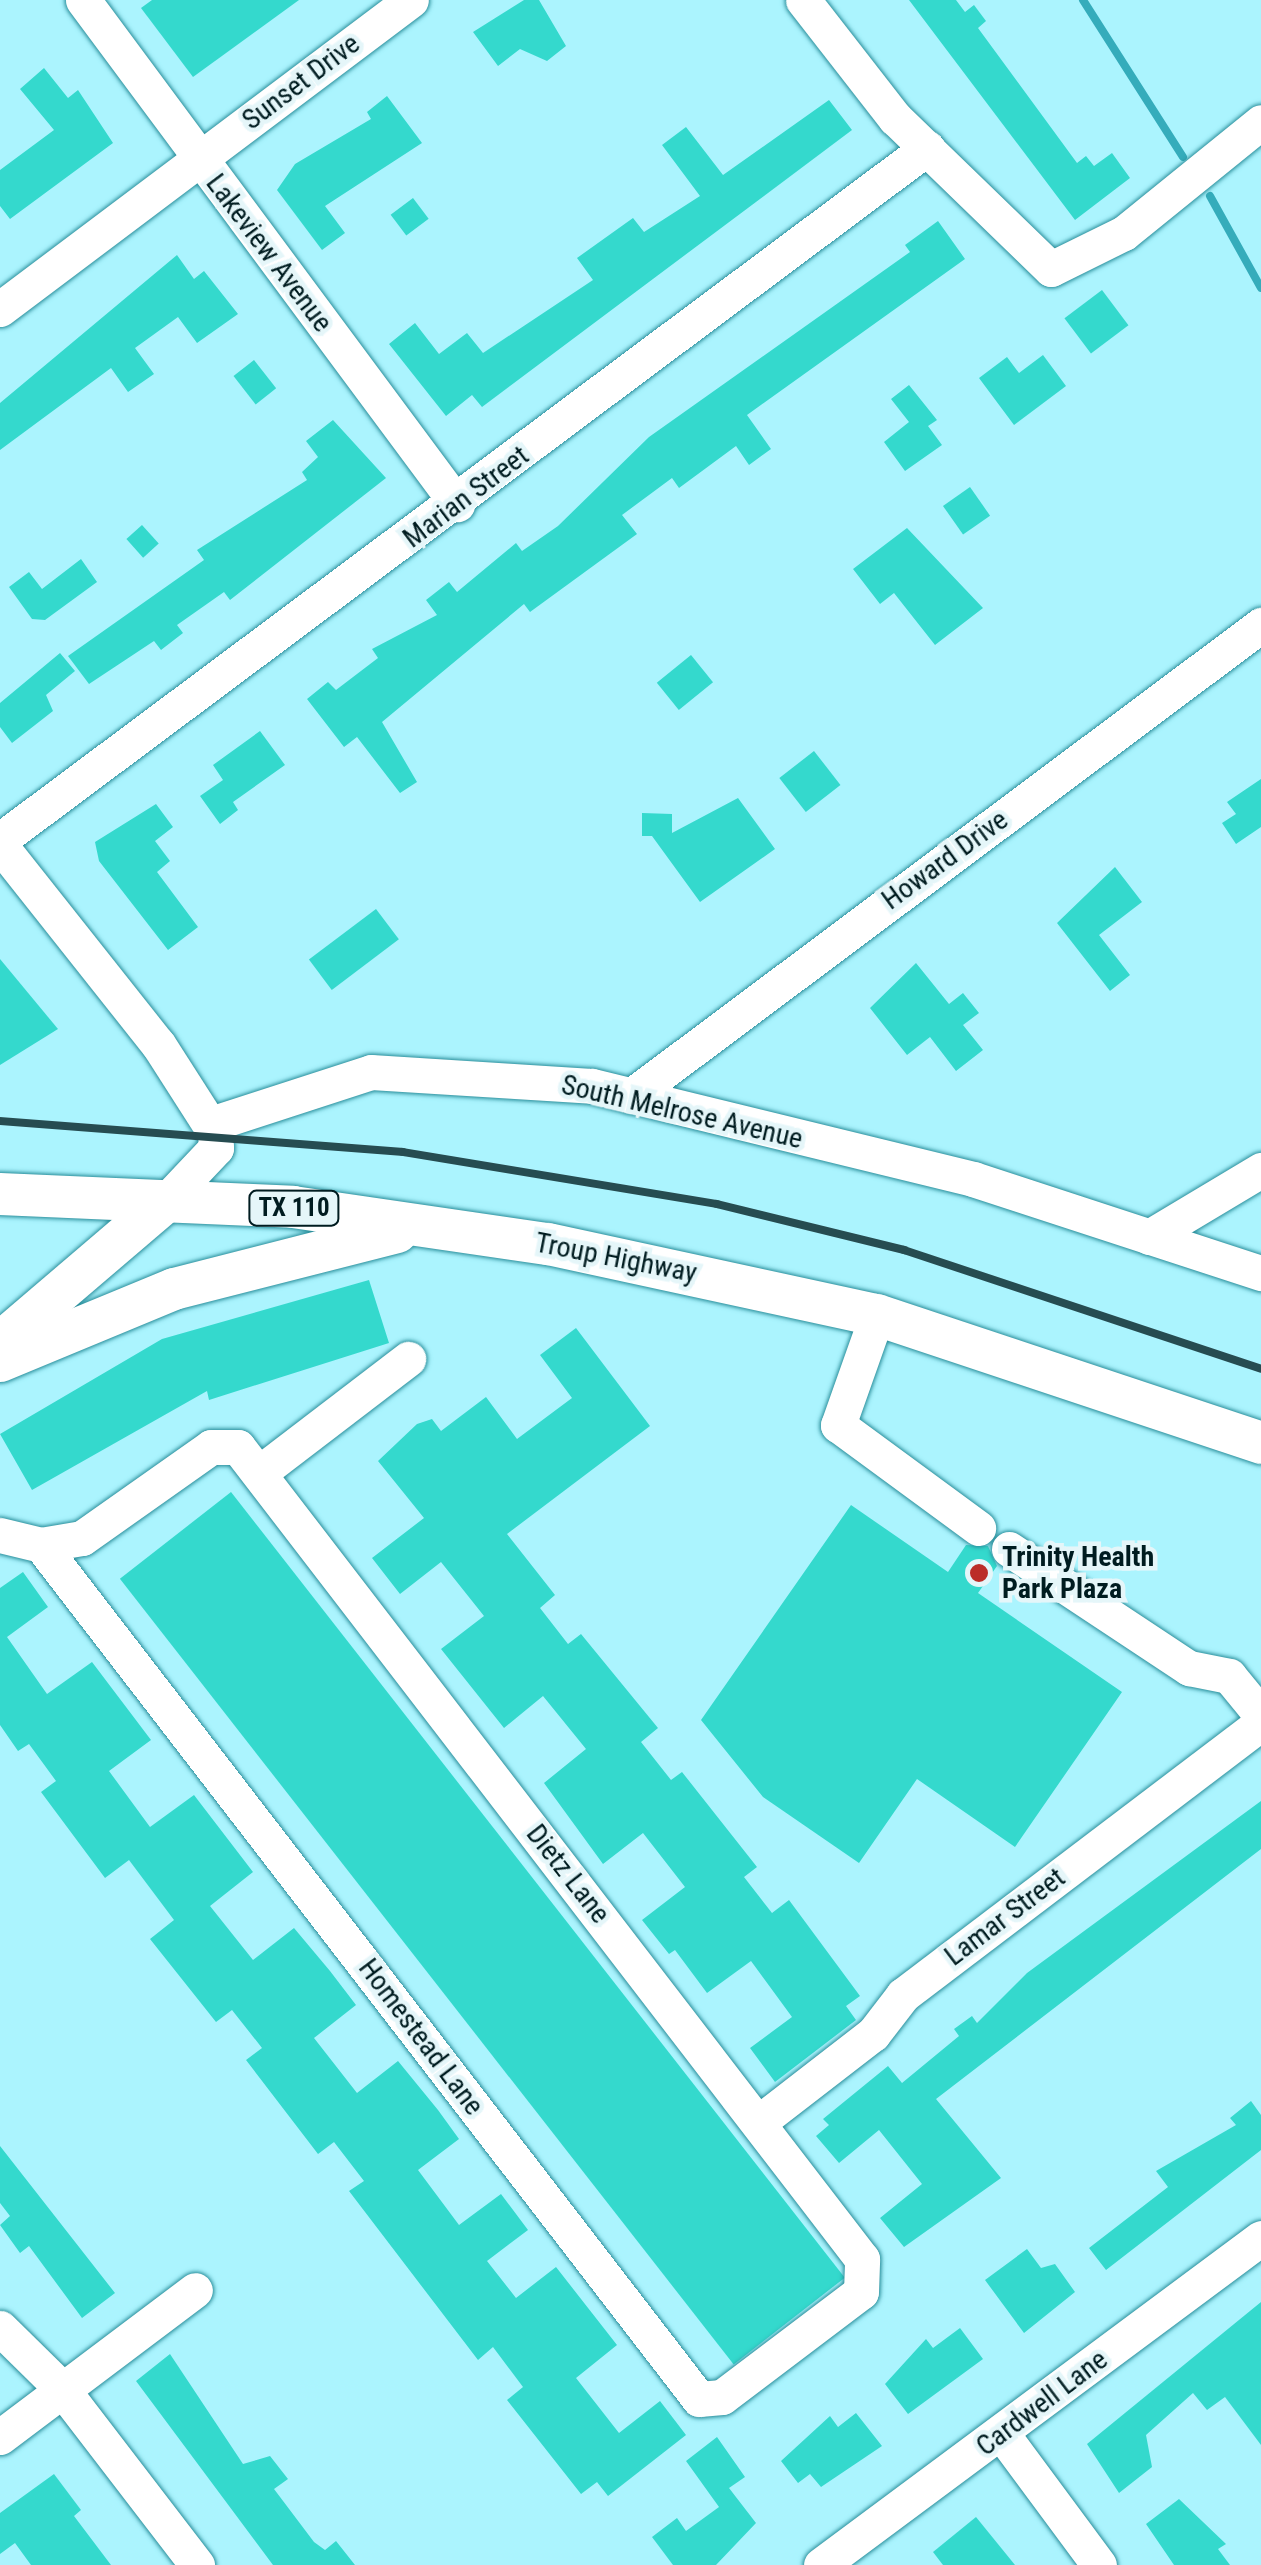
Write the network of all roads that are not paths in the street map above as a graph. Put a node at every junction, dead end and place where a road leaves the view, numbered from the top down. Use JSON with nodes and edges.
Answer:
{"nodes":[{"id":1,"x":83,"y":0,"type":"edge"},
{"id":2,"x":411,"y":0,"type":"edge"},
{"id":3,"x":803,"y":0,"type":"edge"},
{"id":4,"x":1261,"y":122,"type":"edge"},
{"id":5,"x":927,"y":148,"type":"junction"},
{"id":6,"x":199,"y":159,"type":"junction"},
{"id":7,"x":0,"y":309,"type":"edge"},
{"id":8,"x":457,"y":504,"type":"junction"},
{"id":9,"x":1261,"y":625,"type":"edge"},
{"id":10,"x":0,"y":843,"type":"edge"},
{"id":11,"x":631,"y":1096,"type":"junction"},
{"id":12,"x":210,"y":1124,"type":"junction"},
{"id":13,"x":1261,"y":1170,"type":"edge"},
{"id":14,"x":0,"y":1194,"type":"edge"},
{"id":15,"x":164,"y":1203,"type":"junction"},
{"id":16,"x":422,"y":1226,"type":"junction"},
{"id":17,"x":1149,"y":1238,"type":"junction"},
{"id":18,"x":1261,"y":1273,"type":"edge"},
{"id":19,"x":877,"y":1315,"type":"junction"},
{"id":20,"x":0,"y":1343,"type":"edge"},
{"id":21,"x":408,"y":1360,"type":"dead end"},
{"id":22,"x":0,"y":1361,"type":"edge"},
{"id":23,"x":1261,"y":1443,"type":"edge"},
{"id":24,"x":259,"y":1473,"type":"junction"},
{"id":25,"x":978,"y":1528,"type":"dead end"},
{"id":26,"x":0,"y":1535,"type":"edge"},
{"id":27,"x":42,"y":1544,"type":"junction"},
{"id":28,"x":1009,"y":1549,"type":"dead end"},
{"id":29,"x":1261,"y":1715,"type":"edge"},
{"id":30,"x":1261,"y":1723,"type":"edge"},
{"id":31,"x":759,"y":2122,"type":"junction"},
{"id":32,"x":1261,"y":2238,"type":"edge"},
{"id":33,"x":866,"y":2280,"type":"joint"},
{"id":34,"x":195,"y":2290,"type":"dead end"},
{"id":35,"x":0,"y":2328,"type":"edge"},
{"id":36,"x":62,"y":2389,"type":"junction"},
{"id":37,"x":1002,"y":2434,"type":"junction"},
{"id":38,"x":0,"y":2437,"type":"edge"},
{"id":39,"x":197,"y":2565,"type":"edge"},
{"id":40,"x":820,"y":2565,"type":"edge"},
{"id":41,"x":1100,"y":2565,"type":"edge"}],
"edges":[{"from":1,"to":6,"type":"street","name":"Lakeview Avenue"},
{"from":2,"to":6,"type":"street","name":"Sunset Drive"},
{"from":3,"to":5,"type":"street"},
{"from":4,"to":5,"type":"street"},
{"from":5,"to":8,"type":"street","name":"Marian Street"},
{"from":6,"to":7,"type":"street","name":"Sunset Drive"},
{"from":6,"to":8,"type":"street","name":"Lakeview Avenue"},
{"from":8,"to":10,"type":"street","name":"Marian Street"},
{"from":9,"to":11,"type":"street","name":"Howard Drive"},
{"from":10,"to":12,"type":"street"},
{"from":11,"to":12,"type":"street","name":"South Melrose Avenue"},
{"from":11,"to":17,"type":"street","name":"South Melrose Avenue"},
{"from":12,"to":15,"type":"street"},
{"from":13,"to":17,"type":"street"},
{"from":14,"to":15,"type":"main road","number":"TX 110"},
{"from":15,"to":16,"type":"main road","name":"Troup Highway","number":"TX 110"},
{"from":15,"to":20,"type":"main road"},
{"from":16,"to":19,"type":"main road","name":"Troup Highway"},
{"from":16,"to":22,"type":"main road"},
{"from":17,"to":18,"type":"street","name":"South Melrose Avenue"},
{"from":19,"to":23,"type":"main road","name":"Troup Highway"},
{"from":19,"to":25,"type":"street"},
{"from":21,"to":24,"type":"street"},
{"from":24,"to":27,"type":"street","name":"Dietz Lane"},
{"from":24,"to":31,"type":"street","name":"Dietz Lane"},
{"from":26,"to":27,"type":"street"},
{"from":27,"to":33,"type":"street","name":"Homestead Lane"},
{"from":28,"to":29,"type":"street"},
{"from":30,"to":31,"type":"street","name":"Lamar Street"},
{"from":31,"to":33,"type":"street","name":"Dietz Lane"},
{"from":32,"to":37,"type":"street","name":"Cardwell Lane"},
{"from":34,"to":36,"type":"street"},
{"from":35,"to":36,"type":"street"},
{"from":36,"to":38,"type":"street"},
{"from":36,"to":39,"type":"street"},
{"from":37,"to":40,"type":"street","name":"Cardwell Lane"},
{"from":37,"to":41,"type":"street"}]}
